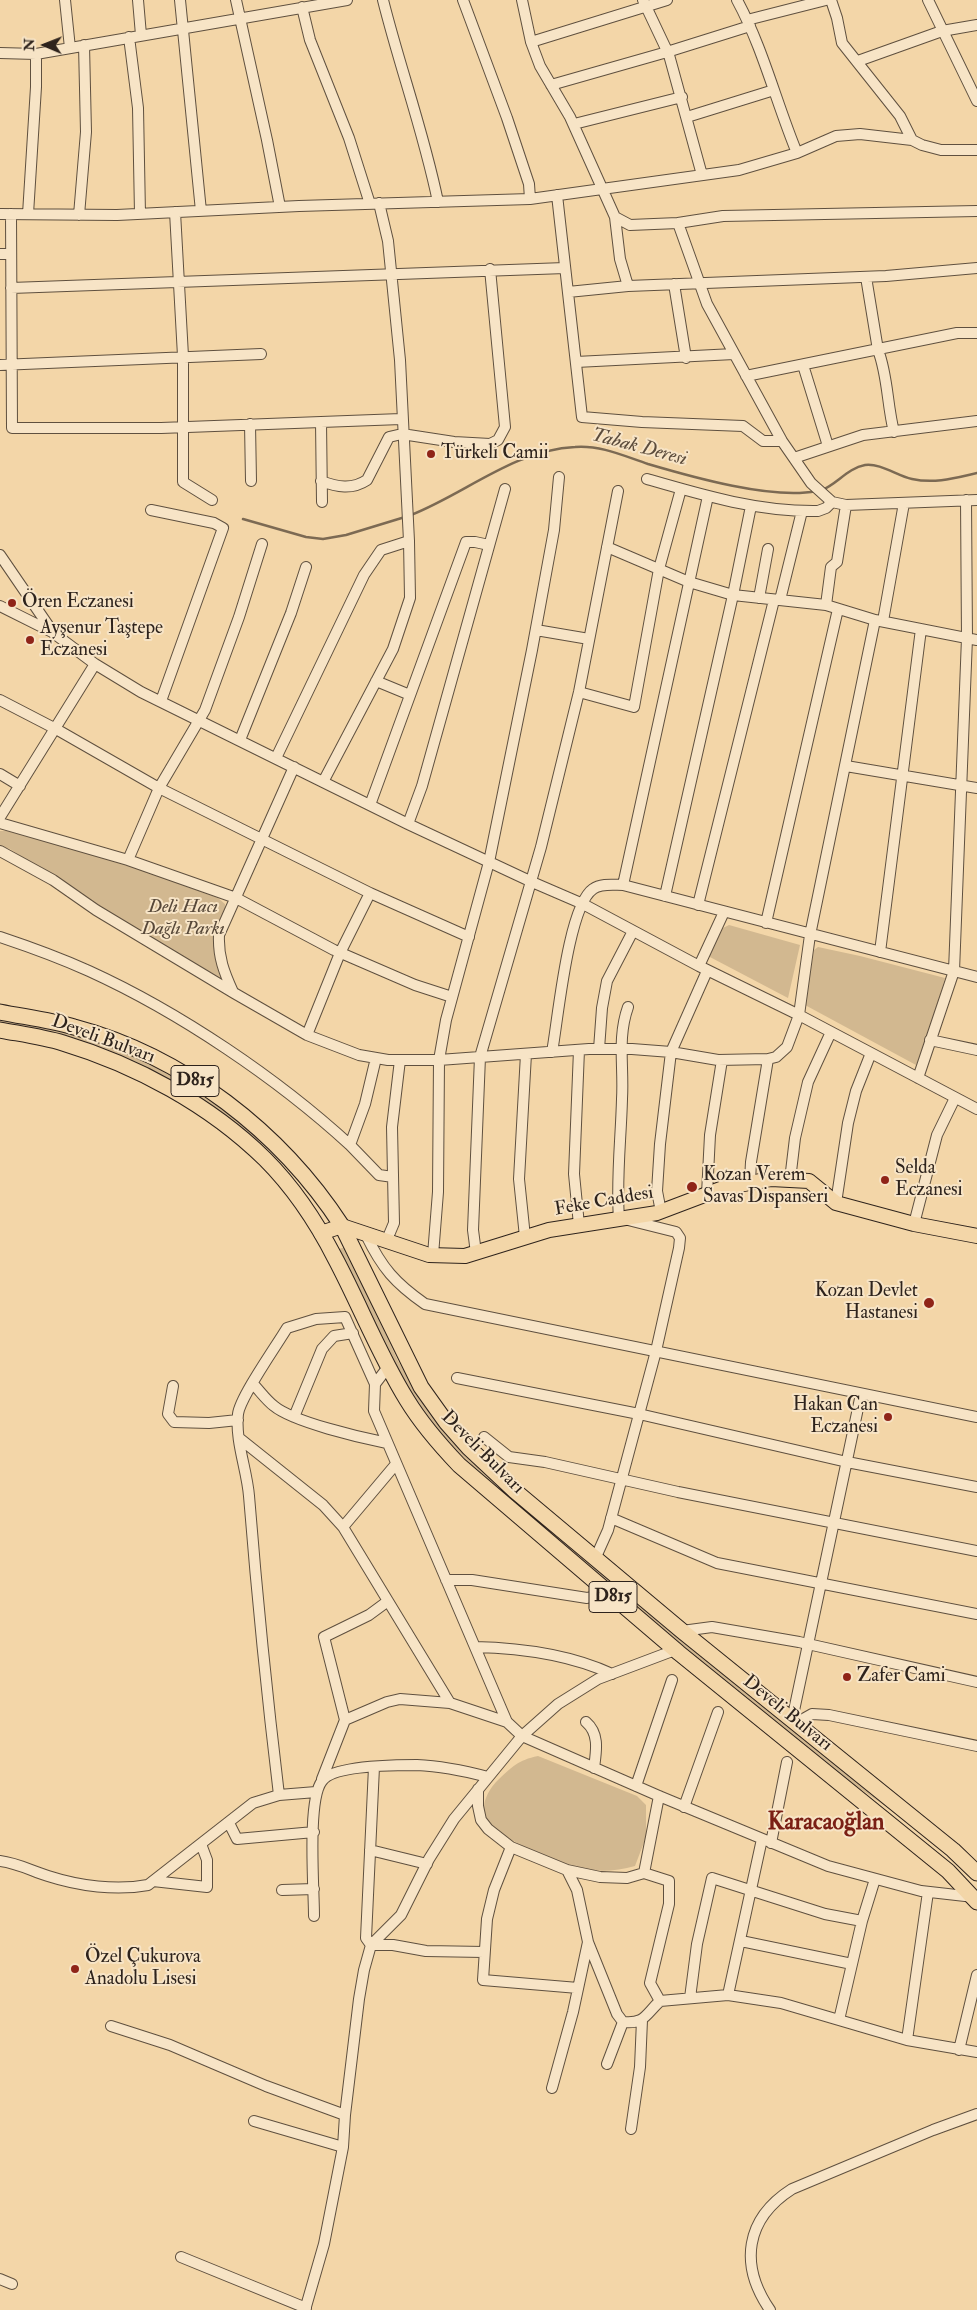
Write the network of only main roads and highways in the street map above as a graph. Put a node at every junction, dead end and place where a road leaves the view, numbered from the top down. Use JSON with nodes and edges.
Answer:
{"nodes":[{"id":1,"x":0,"y":1012,"type":"edge"},
{"id":2,"x":0,"y":1030,"type":"edge"},
{"id":3,"x":342,"y":1226,"type":"junction"},
{"id":4,"x":321,"y":1233,"type":"junction"},
{"id":5,"x":977,"y":1236,"type":"edge"},
{"id":6,"x":977,"y":1873,"type":"edge"},
{"id":7,"x":976,"y":1898,"type":"edge"}],
"edges":[{"from":1,"to":3,"type":"highway","name":"Develi Bulvarı","number":"D815"},
{"from":2,"to":4,"type":"highway","name":"Develi Bulvarı","number":"D815"},
{"from":3,"to":4,"type":"main road"},
{"from":3,"to":5,"type":"main road","name":"Feke Caddesi"},
{"from":3,"to":6,"type":"highway","name":"Develi Bulvarı","number":"D815"},
{"from":4,"to":7,"type":"highway","name":"Develi Bulvarı","number":"D815"}]}
